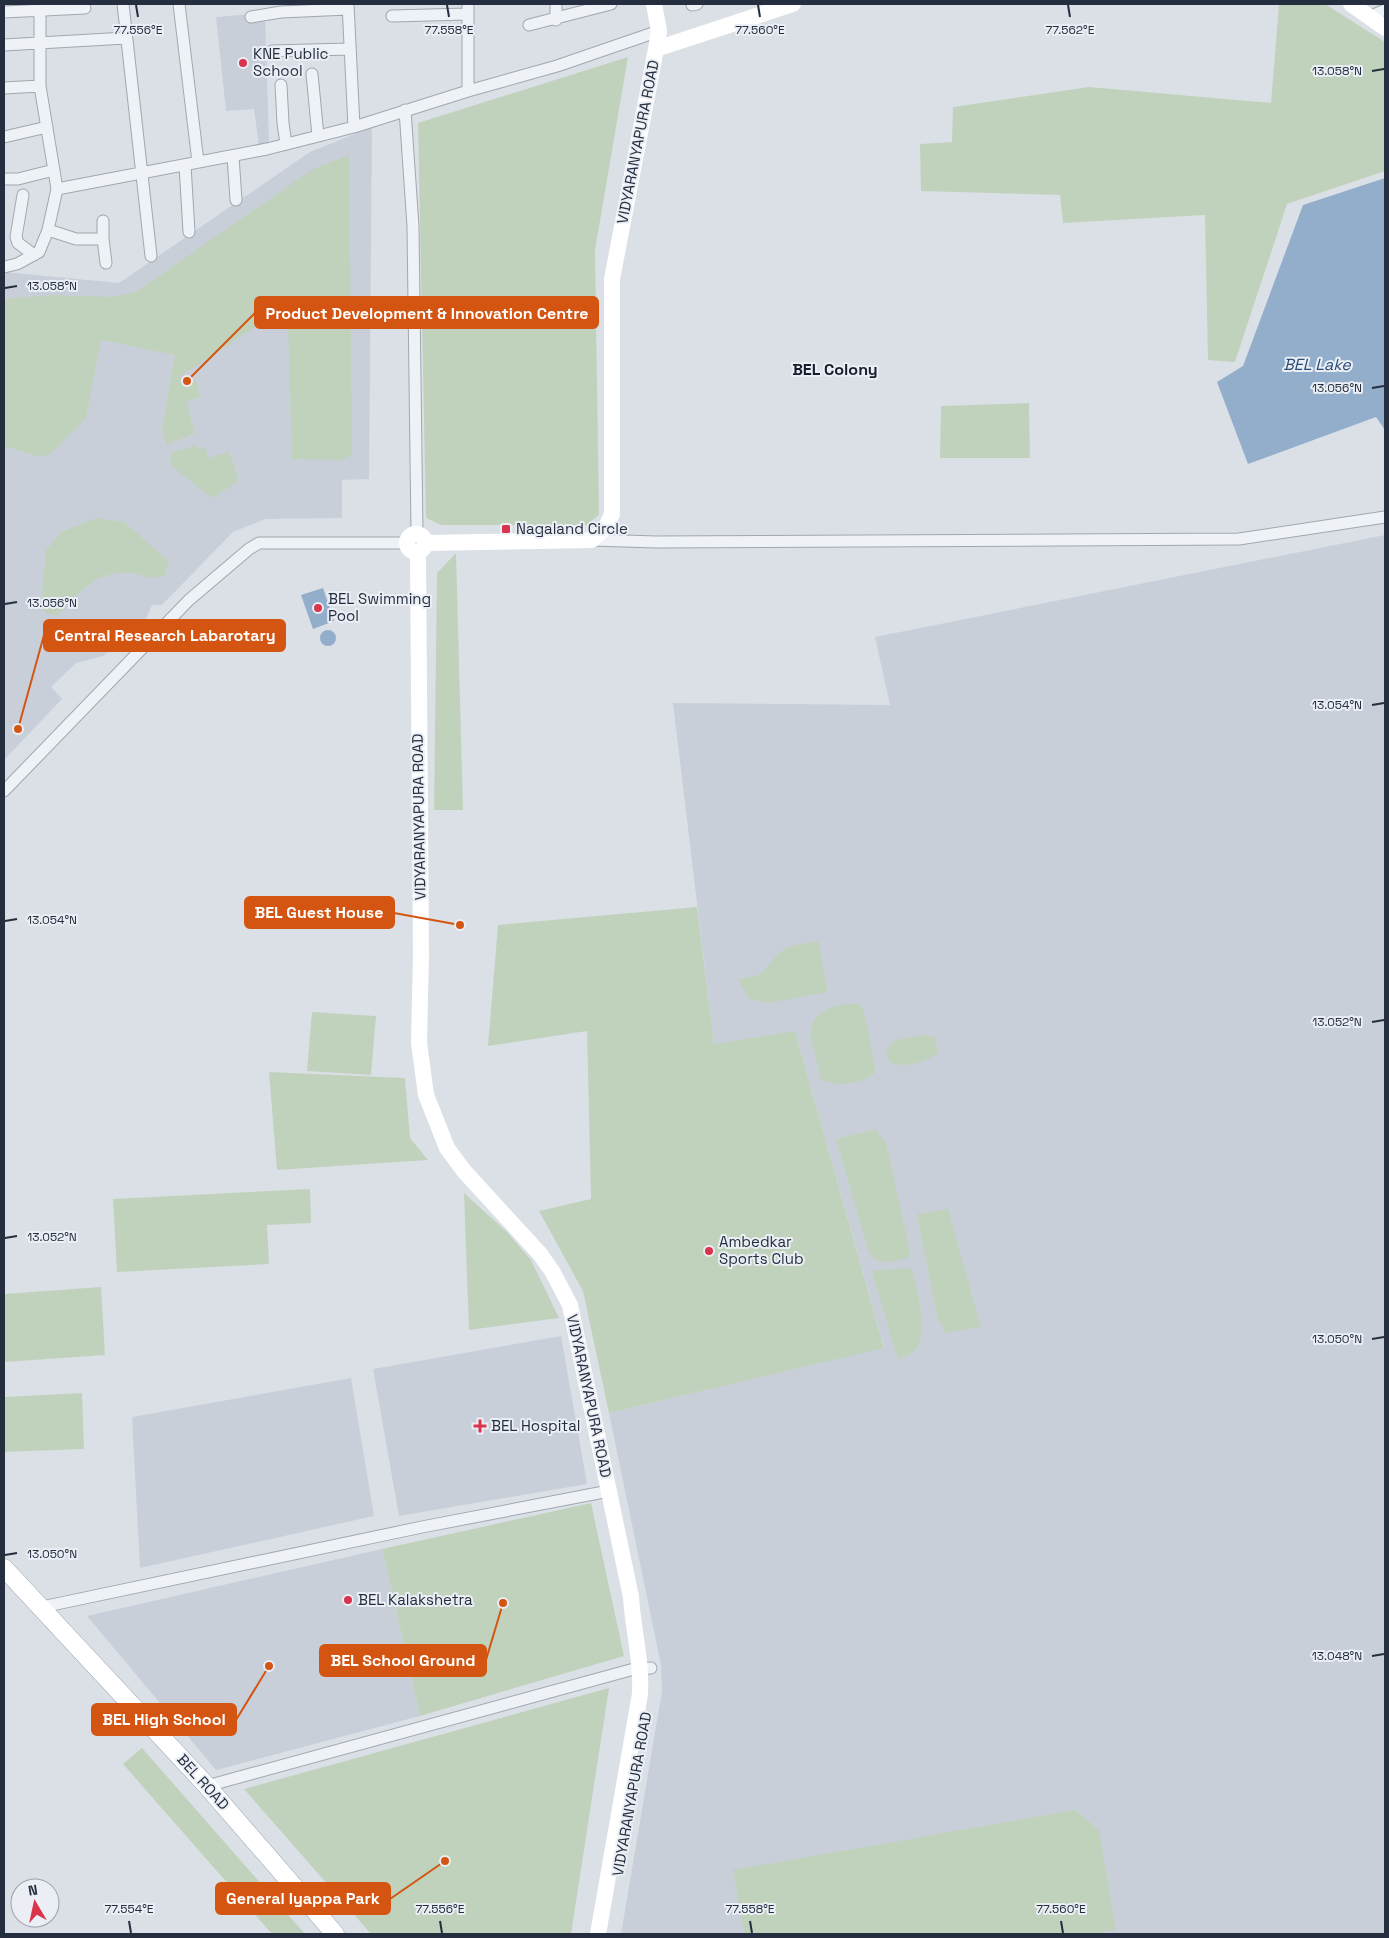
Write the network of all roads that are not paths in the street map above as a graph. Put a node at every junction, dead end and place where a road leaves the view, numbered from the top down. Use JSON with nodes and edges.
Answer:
{"nodes":[{"id":1,"x":124,"y":4,"type":"edge"},
{"id":2,"x":179,"y":4,"type":"edge"},
{"id":3,"x":556,"y":4,"type":"edge"},
{"id":4,"x":611,"y":4,"type":"edge"},
{"id":5,"x":654,"y":4,"type":"edge"},
{"id":6,"x":793,"y":4,"type":"edge"},
{"id":7,"x":1352,"y":4,"type":"edge"},
{"id":8,"x":348,"y":6,"type":"edge"},
{"id":9,"x":40,"y":7,"type":"edge"},
{"id":10,"x":85,"y":8,"type":"dead end"},
{"id":11,"x":467,"y":9,"type":"edge"},
{"id":12,"x":1385,"y":10,"type":"edge"},
{"id":13,"x":4,"y":12,"type":"edge"},
{"id":14,"x":392,"y":16,"type":"dead end"},
{"id":15,"x":252,"y":17,"type":"dead end"},
{"id":16,"x":1369,"y":17,"type":"junction"},
{"id":17,"x":556,"y":20,"type":"junction"},
{"id":18,"x":529,"y":25,"type":"dead end"},
{"id":19,"x":1385,"y":28,"type":"edge"},
{"id":20,"x":659,"y":31,"type":"junction"},
{"id":21,"x":126,"y":38,"type":"junction"},
{"id":22,"x":40,"y":44,"type":"junction"},
{"id":23,"x":4,"y":45,"type":"edge"},
{"id":24,"x":350,"y":49,"type":"junction"},
{"id":25,"x":656,"y":49,"type":"junction"},
{"id":26,"x":272,"y":51,"type":"dead end"},
{"id":27,"x":312,"y":74,"type":"dead end"},
{"id":28,"x":281,"y":85,"type":"dead end"},
{"id":29,"x":40,"y":86,"type":"junction"},
{"id":30,"x":4,"y":88,"type":"edge"},
{"id":31,"x":468,"y":91,"type":"junction"},
{"id":32,"x":405,"y":110,"type":"junction"},
{"id":33,"x":47,"y":127,"type":"junction"},
{"id":34,"x":354,"y":127,"type":"junction"},
{"id":35,"x":318,"y":136,"type":"junction"},
{"id":36,"x":4,"y":137,"type":"edge"},
{"id":37,"x":286,"y":144,"type":"junction"},
{"id":38,"x":233,"y":156,"type":"junction"},
{"id":39,"x":198,"y":162,"type":"junction"},
{"id":40,"x":185,"y":164,"type":"junction"},
{"id":41,"x":54,"y":170,"type":"junction"},
{"id":42,"x":142,"y":172,"type":"junction"},
{"id":43,"x":4,"y":179,"type":"edge"},
{"id":44,"x":57,"y":188,"type":"junction"},
{"id":45,"x":23,"y":195,"type":"dead end"},
{"id":46,"x":236,"y":200,"type":"dead end"},
{"id":47,"x":104,"y":221,"type":"dead end"},
{"id":48,"x":48,"y":230,"type":"junction"},
{"id":49,"x":190,"y":232,"type":"dead end"},
{"id":50,"x":103,"y":239,"type":"junction"},
{"id":51,"x":34,"y":255,"type":"junction"},
{"id":52,"x":151,"y":256,"type":"dead end"},
{"id":53,"x":106,"y":263,"type":"dead end"},
{"id":54,"x":4,"y":267,"type":"edge"},
{"id":55,"x":1385,"y":517,"type":"edge"},
{"id":56,"x":592,"y":540,"type":"junction"},
{"id":57,"x":417,"y":543,"type":"junction"},
{"id":58,"x":4,"y":791,"type":"edge"},
{"id":59,"x":609,"y":1491,"type":"junction"},
{"id":60,"x":4,"y":1568,"type":"edge"},
{"id":61,"x":42,"y":1607,"type":"junction"},
{"id":62,"x":646,"y":1668,"type":"junction"},
{"id":63,"x":208,"y":1786,"type":"junction"},
{"id":64,"x":335,"y":1934,"type":"edge"},
{"id":65,"x":598,"y":1934,"type":"edge"},
{"id":66,"x":606,"y":1934,"type":"edge"}],
"edges":[{"from":1,"to":21,"type":"street"},
{"from":2,"to":39,"type":"street"},
{"from":3,"to":17,"type":"street"},
{"from":4,"to":17,"type":"street"},
{"from":5,"to":20,"type":"main road","name":"VIDYARANYAPURA ROAD"},
{"from":6,"to":25,"type":"main road"},
{"from":7,"to":16,"type":"main road"},
{"from":8,"to":15,"type":"street"},
{"from":8,"to":24,"type":"street"},
{"from":9,"to":10,"type":"street"},
{"from":9,"to":13,"type":"street"},
{"from":9,"to":22,"type":"street"},
{"from":11,"to":14,"type":"street"},
{"from":11,"to":31,"type":"street"},
{"from":12,"to":16,"type":"street"},
{"from":16,"to":19,"type":"main road"},
{"from":17,"to":18,"type":"street"},
{"from":20,"to":25,"type":"main road","name":"VIDYARANYAPURA ROAD"},
{"from":20,"to":31,"type":"street"},
{"from":21,"to":22,"type":"street"},
{"from":21,"to":42,"type":"street"},
{"from":22,"to":23,"type":"street"},
{"from":22,"to":29,"type":"street"},
{"from":24,"to":26,"type":"street"},
{"from":24,"to":34,"type":"street"},
{"from":25,"to":56,"type":"main road","name":"VIDYARANYAPURA ROAD"},
{"from":27,"to":35,"type":"street"},
{"from":28,"to":37,"type":"street"},
{"from":29,"to":30,"type":"street"},
{"from":29,"to":33,"type":"street"},
{"from":31,"to":32,"type":"street"},
{"from":32,"to":34,"type":"street"},
{"from":32,"to":57,"type":"street"},
{"from":33,"to":36,"type":"street"},
{"from":33,"to":41,"type":"street"},
{"from":34,"to":35,"type":"street"},
{"from":35,"to":37,"type":"street"},
{"from":37,"to":38,"type":"street"},
{"from":38,"to":39,"type":"street"},
{"from":38,"to":46,"type":"street"},
{"from":39,"to":40,"type":"street"},
{"from":40,"to":42,"type":"street"},
{"from":40,"to":49,"type":"street"},
{"from":41,"to":43,"type":"street"},
{"from":41,"to":44,"type":"street"},
{"from":42,"to":44,"type":"street"},
{"from":42,"to":52,"type":"street"},
{"from":44,"to":48,"type":"street"},
{"from":45,"to":51,"type":"street"},
{"from":47,"to":50,"type":"street"},
{"from":48,"to":50,"type":"street"},
{"from":48,"to":51,"type":"street"},
{"from":50,"to":53,"type":"street"},
{"from":51,"to":54,"type":"street"},
{"from":55,"to":56,"type":"street"},
{"from":56,"to":57,"type":"main road"},
{"from":57,"to":58,"type":"street"},
{"from":57,"to":59,"type":"main road","name":"VIDYARANYAPURA ROAD"},
{"from":59,"to":61,"type":"street"},
{"from":59,"to":62,"type":"main road","name":"VIDYARANYAPURA ROAD"},
{"from":60,"to":61,"type":"main road","name":"BEL ROAD"},
{"from":61,"to":63,"type":"main road","name":"BEL ROAD"},
{"from":62,"to":63,"type":"street"},
{"from":62,"to":65,"type":"main road","name":"VIDYARANYAPURA ROAD"},
{"from":62,"to":66,"type":"main road","name":"VIDYARANYAPURA ROAD"},
{"from":63,"to":64,"type":"main road","name":"BEL ROAD"}]}
